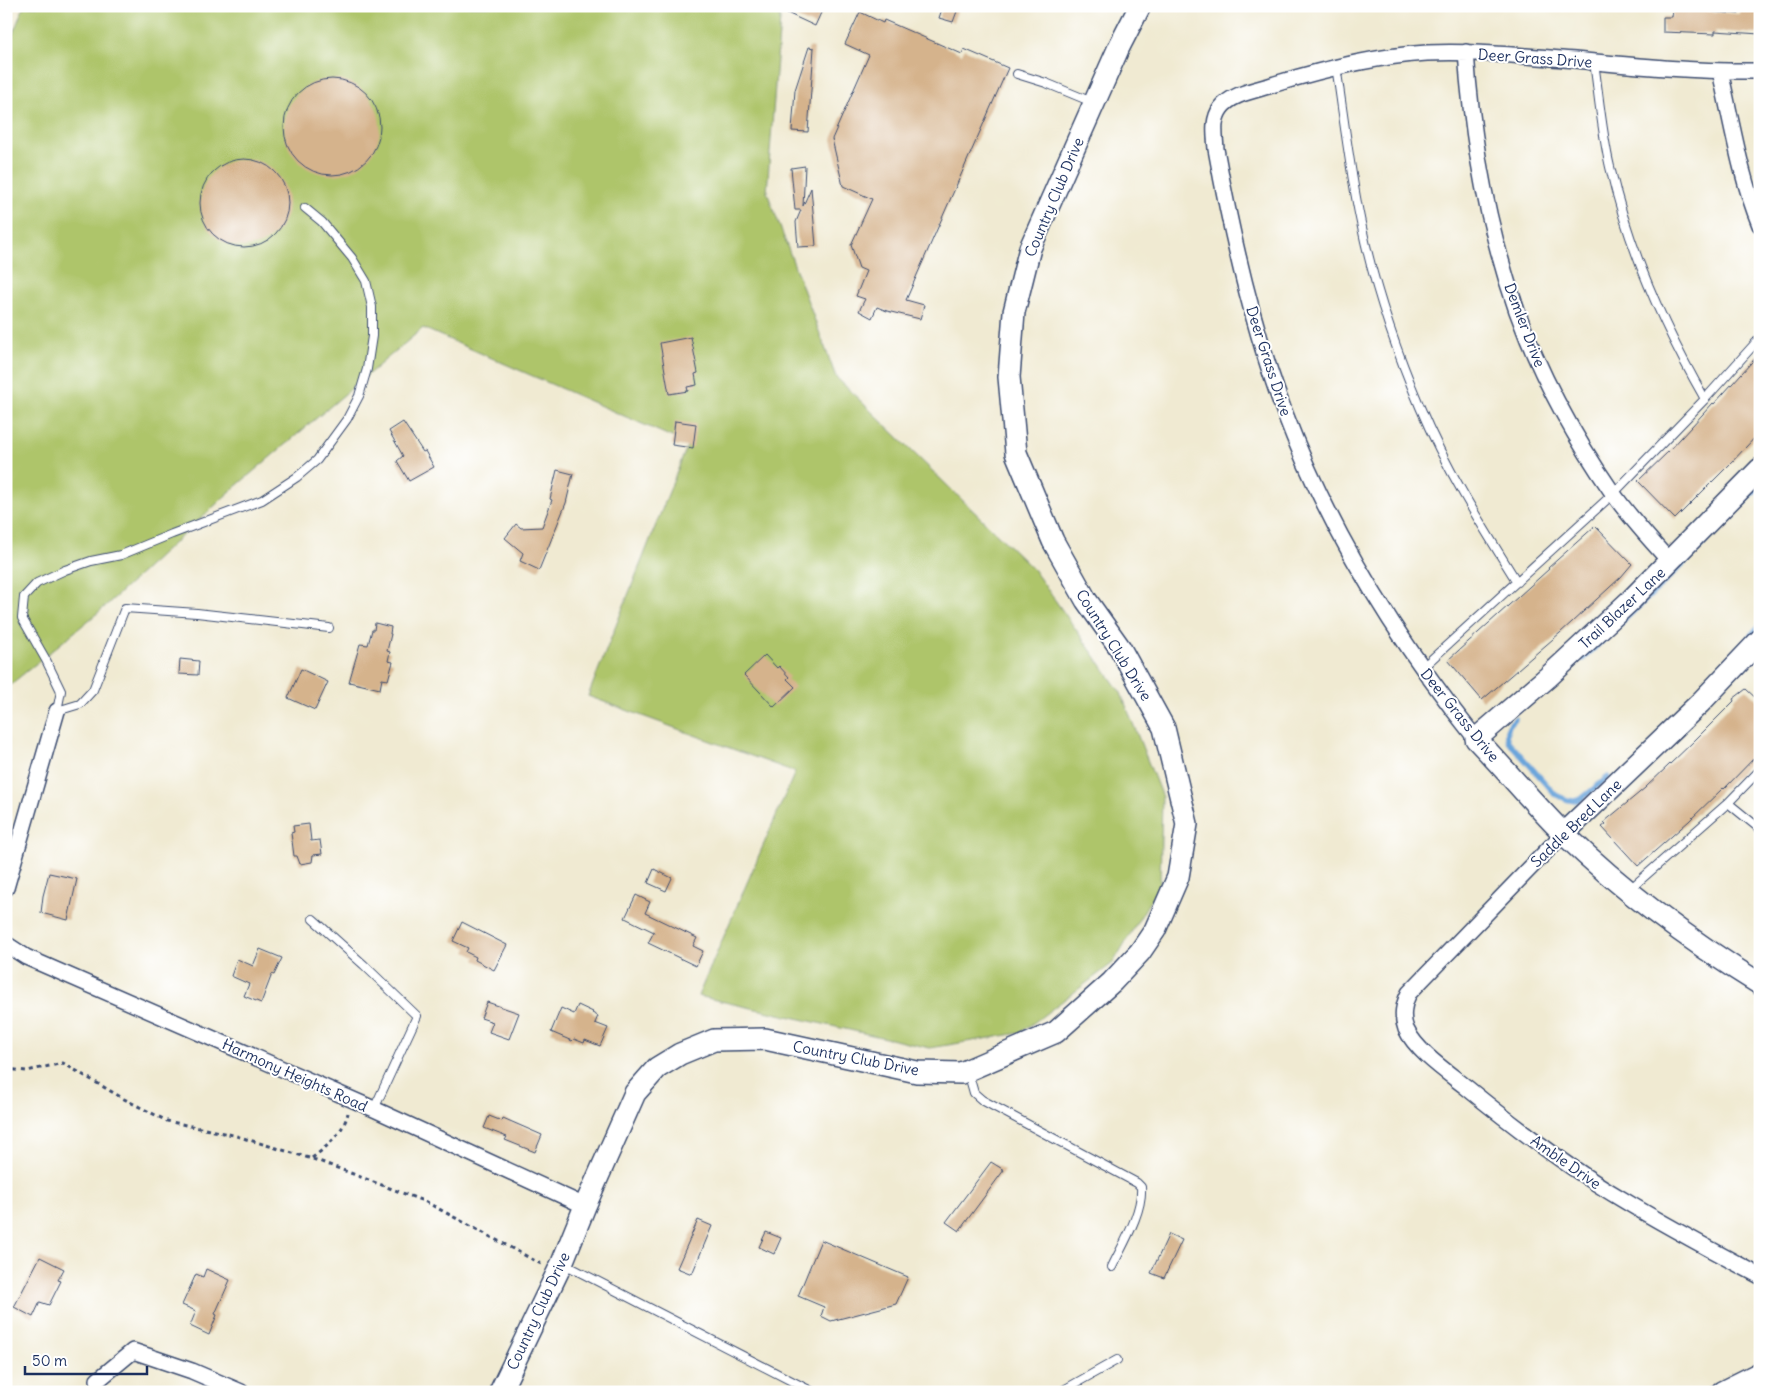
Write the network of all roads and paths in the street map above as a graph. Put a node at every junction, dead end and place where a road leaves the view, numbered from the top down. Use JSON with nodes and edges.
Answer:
{"nodes":[{"id":1,"x":1140,"y":6,"type":"edge"},
{"id":2,"x":1466,"y":52,"type":"junction"},
{"id":3,"x":1594,"y":62,"type":"junction"},
{"id":4,"x":1336,"y":66,"type":"junction"},
{"id":5,"x":1720,"y":71,"type":"junction"},
{"id":6,"x":1760,"y":71,"type":"edge"},
{"id":7,"x":1017,"y":74,"type":"dead end"},
{"id":8,"x":1094,"y":103,"type":"junction"},
{"id":9,"x":305,"y":208,"type":"dead end"},
{"id":10,"x":1760,"y":225,"type":"edge"},
{"id":11,"x":1760,"y":338,"type":"edge"},
{"id":12,"x":1705,"y":399,"type":"junction"},
{"id":13,"x":1760,"y":469,"type":"edge"},
{"id":14,"x":1613,"y":494,"type":"junction"},
{"id":15,"x":1670,"y":562,"type":"junction"},
{"id":16,"x":1517,"y":582,"type":"junction"},
{"id":17,"x":329,"y":628,"type":"dead end"},
{"id":18,"x":1756,"y":651,"type":"edge"},
{"id":19,"x":1422,"y":669,"type":"junction"},
{"id":20,"x":57,"y":710,"type":"junction"},
{"id":21,"x":1476,"y":739,"type":"junction"},
{"id":22,"x":1760,"y":770,"type":"edge"},
{"id":23,"x":1728,"y":803,"type":"junction"},
{"id":24,"x":1760,"y":830,"type":"edge"},
{"id":25,"x":1564,"y":833,"type":"junction"},
{"id":26,"x":6,"y":888,"type":"edge"},
{"id":27,"x":1628,"y":891,"type":"junction"},
{"id":28,"x":312,"y":919,"type":"dead end"},
{"id":29,"x":6,"y":944,"type":"edge"},
{"id":30,"x":1760,"y":984,"type":"edge"},
{"id":31,"x":1403,"y":1013,"type":"joint"},
{"id":32,"x":6,"y":1069,"type":"edge"},
{"id":33,"x":968,"y":1070,"type":"junction"},
{"id":34,"x":352,"y":1100,"type":"junction"},
{"id":35,"x":374,"y":1109,"type":"junction"},
{"id":36,"x":312,"y":1158,"type":"junction"},
{"id":37,"x":585,"y":1206,"type":"junction"},
{"id":38,"x":1112,"y":1267,"type":"dead end"},
{"id":39,"x":560,"y":1268,"type":"junction"},
{"id":40,"x":1760,"y":1276,"type":"edge"},
{"id":41,"x":1117,"y":1360,"type":"dead end"},
{"id":42,"x":1760,"y":1373,"type":"edge"},
{"id":43,"x":98,"y":1380,"type":"dead end"},
{"id":44,"x":241,"y":1392,"type":"edge"},
{"id":45,"x":500,"y":1392,"type":"edge"},
{"id":46,"x":813,"y":1392,"type":"edge"},
{"id":47,"x":1060,"y":1392,"type":"edge"},
{"id":48,"x":1722,"y":1392,"type":"edge"}],
"edges":[{"from":1,"to":8,"type":"street","name":"Country Club Drive"},
{"from":2,"to":3,"type":"street","name":"Deer Grass Drive"},
{"from":2,"to":4,"type":"street","name":"Deer Grass Drive"},
{"from":2,"to":14,"type":"street","name":"Demler Drive"},
{"from":3,"to":5,"type":"street","name":"Deer Grass Drive"},
{"from":3,"to":12,"type":"lane"},
{"from":4,"to":16,"type":"lane"},
{"from":4,"to":19,"type":"street","name":"Deer Grass Drive"},
{"from":5,"to":6,"type":"street","name":"Deer Grass Drive"},
{"from":5,"to":10,"type":"street"},
{"from":7,"to":8,"type":"lane"},
{"from":8,"to":33,"type":"street","name":"Country Club Drive"},
{"from":9,"to":20,"type":"lane"},
{"from":11,"to":12,"type":"lane"},
{"from":12,"to":14,"type":"lane"},
{"from":13,"to":15,"type":"street","name":"Trail Blazer Lane"},
{"from":14,"to":15,"type":"street","name":"Demler Drive"},
{"from":14,"to":16,"type":"lane"},
{"from":15,"to":21,"type":"street","name":"Trail Blazer Lane"},
{"from":16,"to":19,"type":"lane"},
{"from":17,"to":20,"type":"lane"},
{"from":18,"to":25,"type":"street","name":"Saddle Bred Lane"},
{"from":19,"to":21,"type":"street","name":"Deer Grass Drive"},
{"from":20,"to":26,"type":"street"},
{"from":21,"to":25,"type":"street","name":"Deer Grass Drive"},
{"from":22,"to":23,"type":"lane"},
{"from":23,"to":24,"type":"lane"},
{"from":23,"to":27,"type":"lane"},
{"from":25,"to":27,"type":"street","name":"Deer Grass Drive"},
{"from":25,"to":31,"type":"street","name":"Saddle Bred Lane"},
{"from":27,"to":30,"type":"street","name":"Deer Grass Drive"},
{"from":28,"to":35,"type":"lane"},
{"from":29,"to":34,"type":"street","name":"Harmony Heights Road"},
{"from":31,"to":40,"type":"street","name":"Amble Drive"},
{"from":32,"to":36,"type":"path"},
{"from":33,"to":37,"type":"street","name":"Country Club Drive"},
{"from":33,"to":38,"type":"lane"},
{"from":34,"to":35,"type":"street","name":"Harmony Heights Road"},
{"from":34,"to":36,"type":"path"},
{"from":35,"to":37,"type":"street","name":"Harmony Heights Road"},
{"from":36,"to":39,"type":"path"},
{"from":37,"to":39,"type":"street","name":"Country Club Drive"},
{"from":39,"to":45,"type":"street","name":"Country Club Drive"},
{"from":39,"to":46,"type":"lane"},
{"from":41,"to":47,"type":"lane"},
{"from":42,"to":48,"type":"street"},
{"from":43,"to":44,"type":"street"}]}
